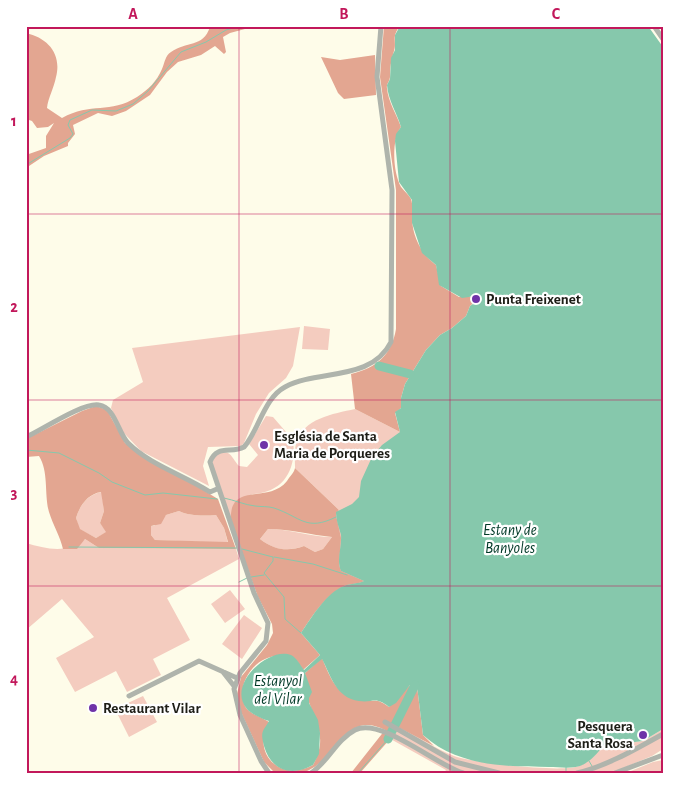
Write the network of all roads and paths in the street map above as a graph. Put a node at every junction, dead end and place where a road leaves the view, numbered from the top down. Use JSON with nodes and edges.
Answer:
{"nodes":[{"id":1,"x":381,"y":26,"type":"edge"},
{"id":2,"x":654,"y":26,"type":"edge"},
{"id":3,"x":663,"y":39,"type":"edge"},
{"id":4,"x":26,"y":437,"type":"edge"},
{"id":5,"x":217,"y":489,"type":"junction"},
{"id":6,"x":223,"y":672,"type":"junction"},
{"id":7,"x":237,"y":678,"type":"junction"},
{"id":8,"x":234,"y":686,"type":"junction"},
{"id":9,"x":129,"y":696,"type":"dead end"},
{"id":10,"x":387,"y":723,"type":"dead end"},
{"id":11,"x":663,"y":734,"type":"edge"},
{"id":12,"x":663,"y":755,"type":"edge"},
{"id":13,"x":622,"y":771,"type":"edge"},
{"id":14,"x":269,"y":773,"type":"edge"},
{"id":15,"x":311,"y":773,"type":"edge"},
{"id":16,"x":463,"y":773,"type":"edge"},
{"id":17,"x":499,"y":773,"type":"edge"},
{"id":18,"x":577,"y":773,"type":"edge"},
{"id":19,"x":615,"y":773,"type":"edge"}],
"edges":[{"from":1,"to":5,"type":"street"},
{"from":2,"to":3,"type":"street"},
{"from":4,"to":5,"type":"street"},
{"from":5,"to":7,"type":"street"},
{"from":6,"to":7,"type":"street"},
{"from":6,"to":8,"type":"street"},
{"from":6,"to":9,"type":"street"},
{"from":7,"to":8,"type":"street"},
{"from":8,"to":14,"type":"street"},
{"from":10,"to":17,"type":"street"},
{"from":11,"to":18,"type":"street"},
{"from":12,"to":13,"type":"street"},
{"from":13,"to":19,"type":"street"},
{"from":15,"to":16,"type":"street"}]}
